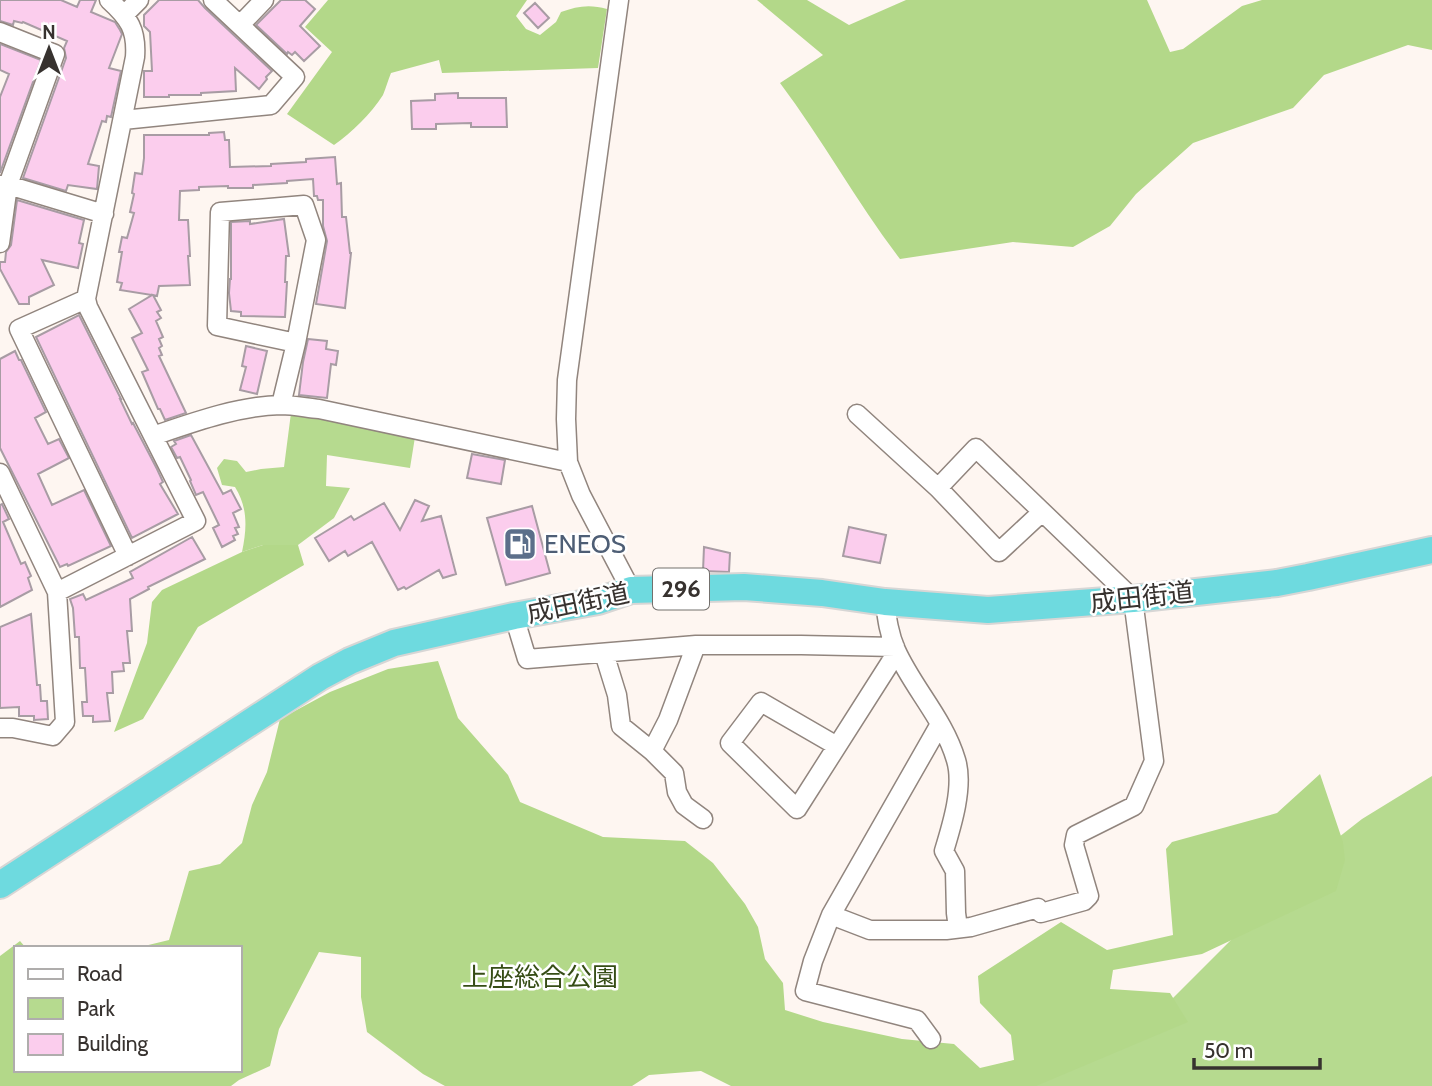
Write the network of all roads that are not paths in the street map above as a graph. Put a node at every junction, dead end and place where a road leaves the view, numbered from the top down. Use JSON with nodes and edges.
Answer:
{"nodes":[{"id":1,"x":109,"y":0,"type":"edge"},
{"id":2,"x":139,"y":0,"type":"edge"},
{"id":3,"x":213,"y":0,"type":"edge"},
{"id":4,"x":264,"y":0,"type":"edge"},
{"id":5,"x":620,"y":0,"type":"edge"},
{"id":6,"x":125,"y":15,"type":"junction"},
{"id":7,"x":240,"y":25,"type":"junction"},
{"id":8,"x":0,"y":32,"type":"edge"},
{"id":9,"x":123,"y":120,"type":"junction"},
{"id":10,"x":4,"y":185,"type":"edge"},
{"id":11,"x":104,"y":214,"type":"junction"},
{"id":12,"x":0,"y":243,"type":"edge"},
{"id":13,"x":86,"y":299,"type":"junction"},
{"id":14,"x":296,"y":343,"type":"junction"},
{"id":15,"x":281,"y":405,"type":"junction"},
{"id":16,"x":857,"y":414,"type":"dead end"},
{"id":17,"x":153,"y":436,"type":"junction"},
{"id":18,"x":568,"y":462,"type":"junction"},
{"id":19,"x":0,"y":473,"type":"edge"},
{"id":20,"x":938,"y":488,"type":"junction"},
{"id":21,"x":1042,"y":512,"type":"junction"},
{"id":22,"x":1432,"y":550,"type":"edge"},
{"id":23,"x":128,"y":556,"type":"junction"},
{"id":24,"x":631,"y":590,"type":"junction"},
{"id":25,"x":57,"y":592,"type":"junction"},
{"id":26,"x":1133,"y":599,"type":"junction"},
{"id":27,"x":885,"y":602,"type":"junction"},
{"id":28,"x":514,"y":616,"type":"junction"},
{"id":29,"x":696,"y":645,"type":"junction"},
{"id":30,"x":896,"y":649,"type":"junction"},
{"id":31,"x":604,"y":653,"type":"junction"},
{"id":32,"x":940,"y":724,"type":"junction"},
{"id":33,"x":0,"y":729,"type":"edge"},
{"id":34,"x":837,"y":746,"type":"junction"},
{"id":35,"x":652,"y":751,"type":"junction"},
{"id":36,"x":704,"y":819,"type":"dead end"},
{"id":37,"x":5,"y":872,"type":"edge"},
{"id":38,"x":831,"y":915,"type":"junction"},
{"id":39,"x":958,"y":928,"type":"junction"},
{"id":40,"x":931,"y":1039,"type":"dead end"}],
"edges":[{"from":1,"to":6,"type":"street"},
{"from":2,"to":6,"type":"street"},
{"from":3,"to":7,"type":"street"},
{"from":4,"to":7,"type":"street"},
{"from":5,"to":18,"type":"street"},
{"from":6,"to":9,"type":"street"},
{"from":7,"to":9,"type":"street"},
{"from":8,"to":10,"type":"street"},
{"from":9,"to":11,"type":"street"},
{"from":10,"to":11,"type":"street"},
{"from":10,"to":12,"type":"street"},
{"from":11,"to":13,"type":"street"},
{"from":13,"to":17,"type":"street"},
{"from":13,"to":23,"type":"street"},
{"from":14,"to":14,"type":"street"},
{"from":14,"to":15,"type":"street"},
{"from":15,"to":17,"type":"street"},
{"from":15,"to":18,"type":"street"},
{"from":16,"to":20,"type":"street"},
{"from":17,"to":23,"type":"street"},
{"from":18,"to":24,"type":"street"},
{"from":19,"to":25,"type":"street"},
{"from":20,"to":21,"type":"street"},
{"from":20,"to":21,"type":"street"},
{"from":21,"to":26,"type":"street"},
{"from":22,"to":26,"type":"highway","name":"成田街道","number":"296"},
{"from":23,"to":25,"type":"street"},
{"from":24,"to":27,"type":"highway","name":"成田街道","number":"296"},
{"from":24,"to":28,"type":"highway","name":"成田街道","number":"296"},
{"from":25,"to":33,"type":"street"},
{"from":26,"to":27,"type":"highway","name":"成田街道","number":"296"},
{"from":26,"to":39,"type":"street"},
{"from":27,"to":30,"type":"street"},
{"from":28,"to":31,"type":"street"},
{"from":28,"to":37,"type":"highway","name":"成田街道","number":"296"},
{"from":29,"to":30,"type":"street"},
{"from":29,"to":31,"type":"street"},
{"from":29,"to":35,"type":"street"},
{"from":30,"to":32,"type":"street"},
{"from":30,"to":34,"type":"street"},
{"from":31,"to":35,"type":"street"},
{"from":32,"to":38,"type":"street"},
{"from":32,"to":39,"type":"street"},
{"from":34,"to":34,"type":"street"},
{"from":35,"to":36,"type":"street"},
{"from":38,"to":39,"type":"street"},
{"from":38,"to":40,"type":"street"}]}
